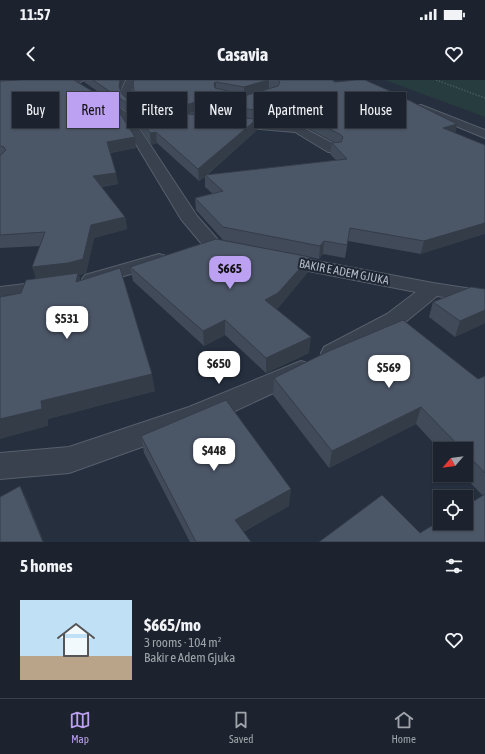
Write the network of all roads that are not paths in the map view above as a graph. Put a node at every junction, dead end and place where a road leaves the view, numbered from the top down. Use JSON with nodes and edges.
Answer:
{"nodes":[{"id":1,"x":76,"y":80,"type":"edge"},
{"id":2,"x":131,"y":80,"type":"edge"},
{"id":3,"x":0,"y":86,"type":"edge"},
{"id":4,"x":91,"y":92,"type":"edge"},
{"id":5,"x":248,"y":99,"type":"edge"},
{"id":6,"x":127,"y":102,"type":"edge"},
{"id":7,"x":409,"y":103,"type":"edge"},
{"id":8,"x":119,"y":113,"type":"edge"},
{"id":9,"x":187,"y":118,"type":"edge"},
{"id":10,"x":127,"y":119,"type":"edge"},
{"id":11,"x":187,"y":119,"type":"edge"},
{"id":12,"x":133,"y":128,"type":"edge"},
{"id":13,"x":485,"y":134,"type":"edge"},
{"id":14,"x":333,"y":149,"type":"edge"},
{"id":15,"x":213,"y":245,"type":"junction"},
{"id":16,"x":433,"y":289,"type":"junction"},
{"id":17,"x":0,"y":293,"type":"edge"},
{"id":18,"x":485,"y":297,"type":"edge"},
{"id":19,"x":0,"y":466,"type":"edge"}],
"edges":[{"from":1,"to":3,"type":"street"},
{"from":1,"to":4,"type":"street"},
{"from":2,"to":6,"type":"street"},
{"from":5,"to":9,"type":"street"},
{"from":7,"to":13,"type":"street"},
{"from":8,"to":10,"type":"street"},
{"from":11,"to":14,"type":"street"},
{"from":12,"to":15,"type":"street"},
{"from":15,"to":16,"type":"street","name":"BAKIR E ADEM GJUKA"},
{"from":15,"to":17,"type":"street"},
{"from":16,"to":18,"type":"street","name":"BAKIR E ADEM GJUKA"},
{"from":16,"to":19,"type":"street"}]}
